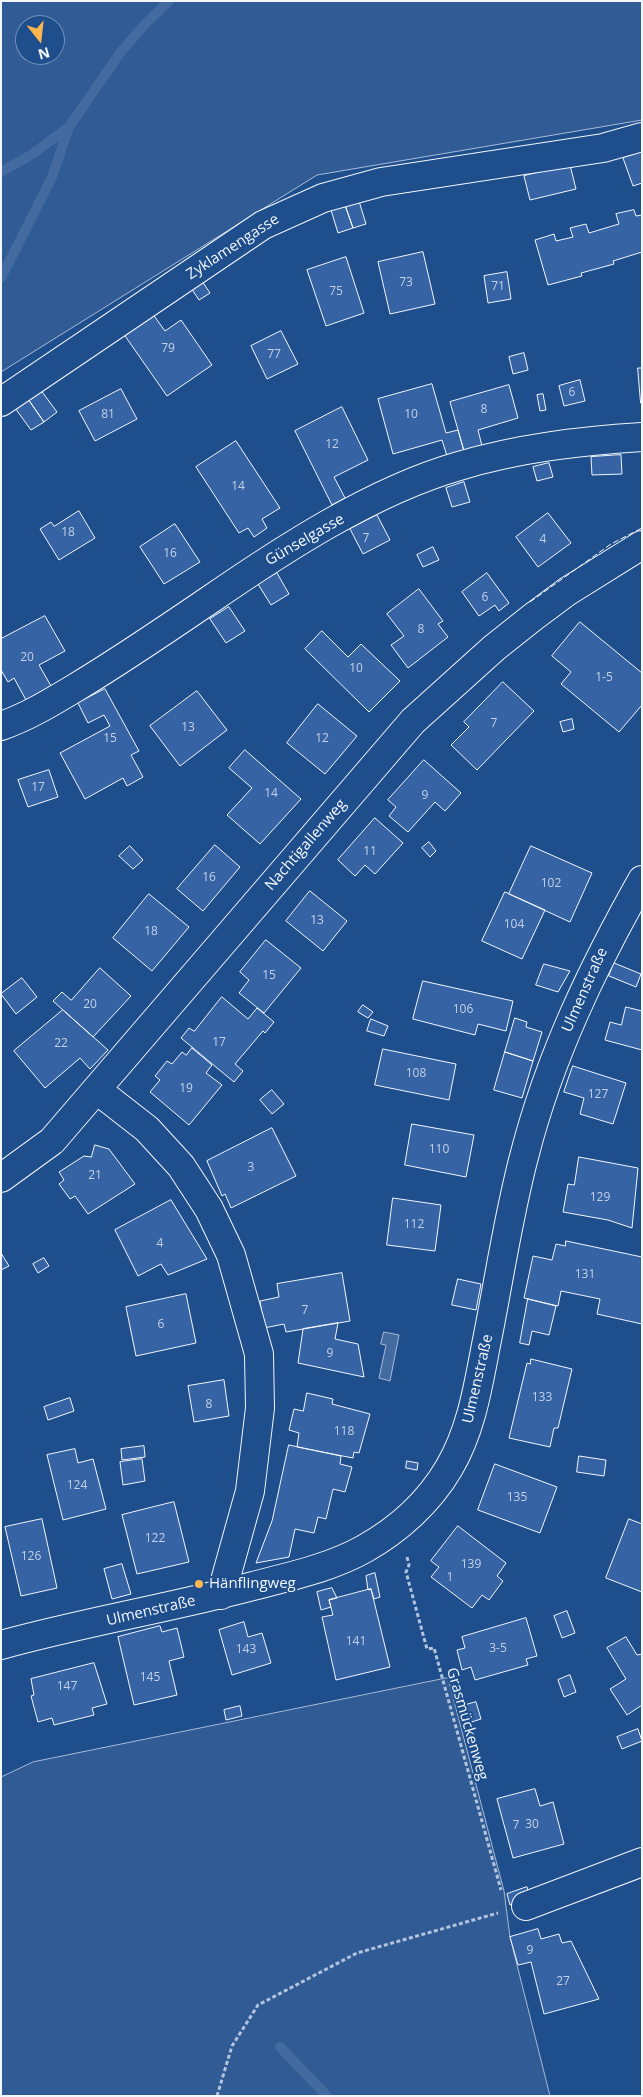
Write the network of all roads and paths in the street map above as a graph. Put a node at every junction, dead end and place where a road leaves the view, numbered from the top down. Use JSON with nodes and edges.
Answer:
{"nodes":[{"id":1,"x":642,"y":137,"type":"edge"},
{"id":2,"x":1,"y":402,"type":"edge"},
{"id":3,"x":642,"y":437,"type":"edge"},
{"id":4,"x":642,"y":545,"type":"edge"},
{"id":5,"x":1,"y":726,"type":"edge"},
{"id":6,"x":642,"y":880,"type":"edge"},
{"id":7,"x":97,"y":1090,"type":"junction"},
{"id":8,"x":1,"y":1178,"type":"edge"},
{"id":9,"x":403,"y":1552,"type":"dead end"},
{"id":10,"x":220,"y":1595,"type":"junction"},
{"id":11,"x":1,"y":1645,"type":"edge"},
{"id":12,"x":642,"y":1862,"type":"edge"},
{"id":13,"x":502,"y":1892,"type":"dead end"},
{"id":14,"x":516,"y":1908,"type":"joint"},
{"id":15,"x":217,"y":2096,"type":"edge"}],
"edges":[{"from":1,"to":2,"type":"street","name":"Zyklamengasse"},
{"from":3,"to":5,"type":"street","name":"Günselgasse"},
{"from":4,"to":7,"type":"street","name":"Nachtigallenweg"},
{"from":6,"to":10,"type":"street","name":"Ulmenstraße"},
{"from":7,"to":8,"type":"street","name":"Nachtigallenweg"},
{"from":7,"to":10,"type":"street"},
{"from":9,"to":13,"type":"path","name":"Grasmückenweg"},
{"from":10,"to":11,"type":"street","name":"Ulmenstraße"},
{"from":12,"to":14,"type":"street"},
{"from":14,"to":15,"type":"path"}]}
